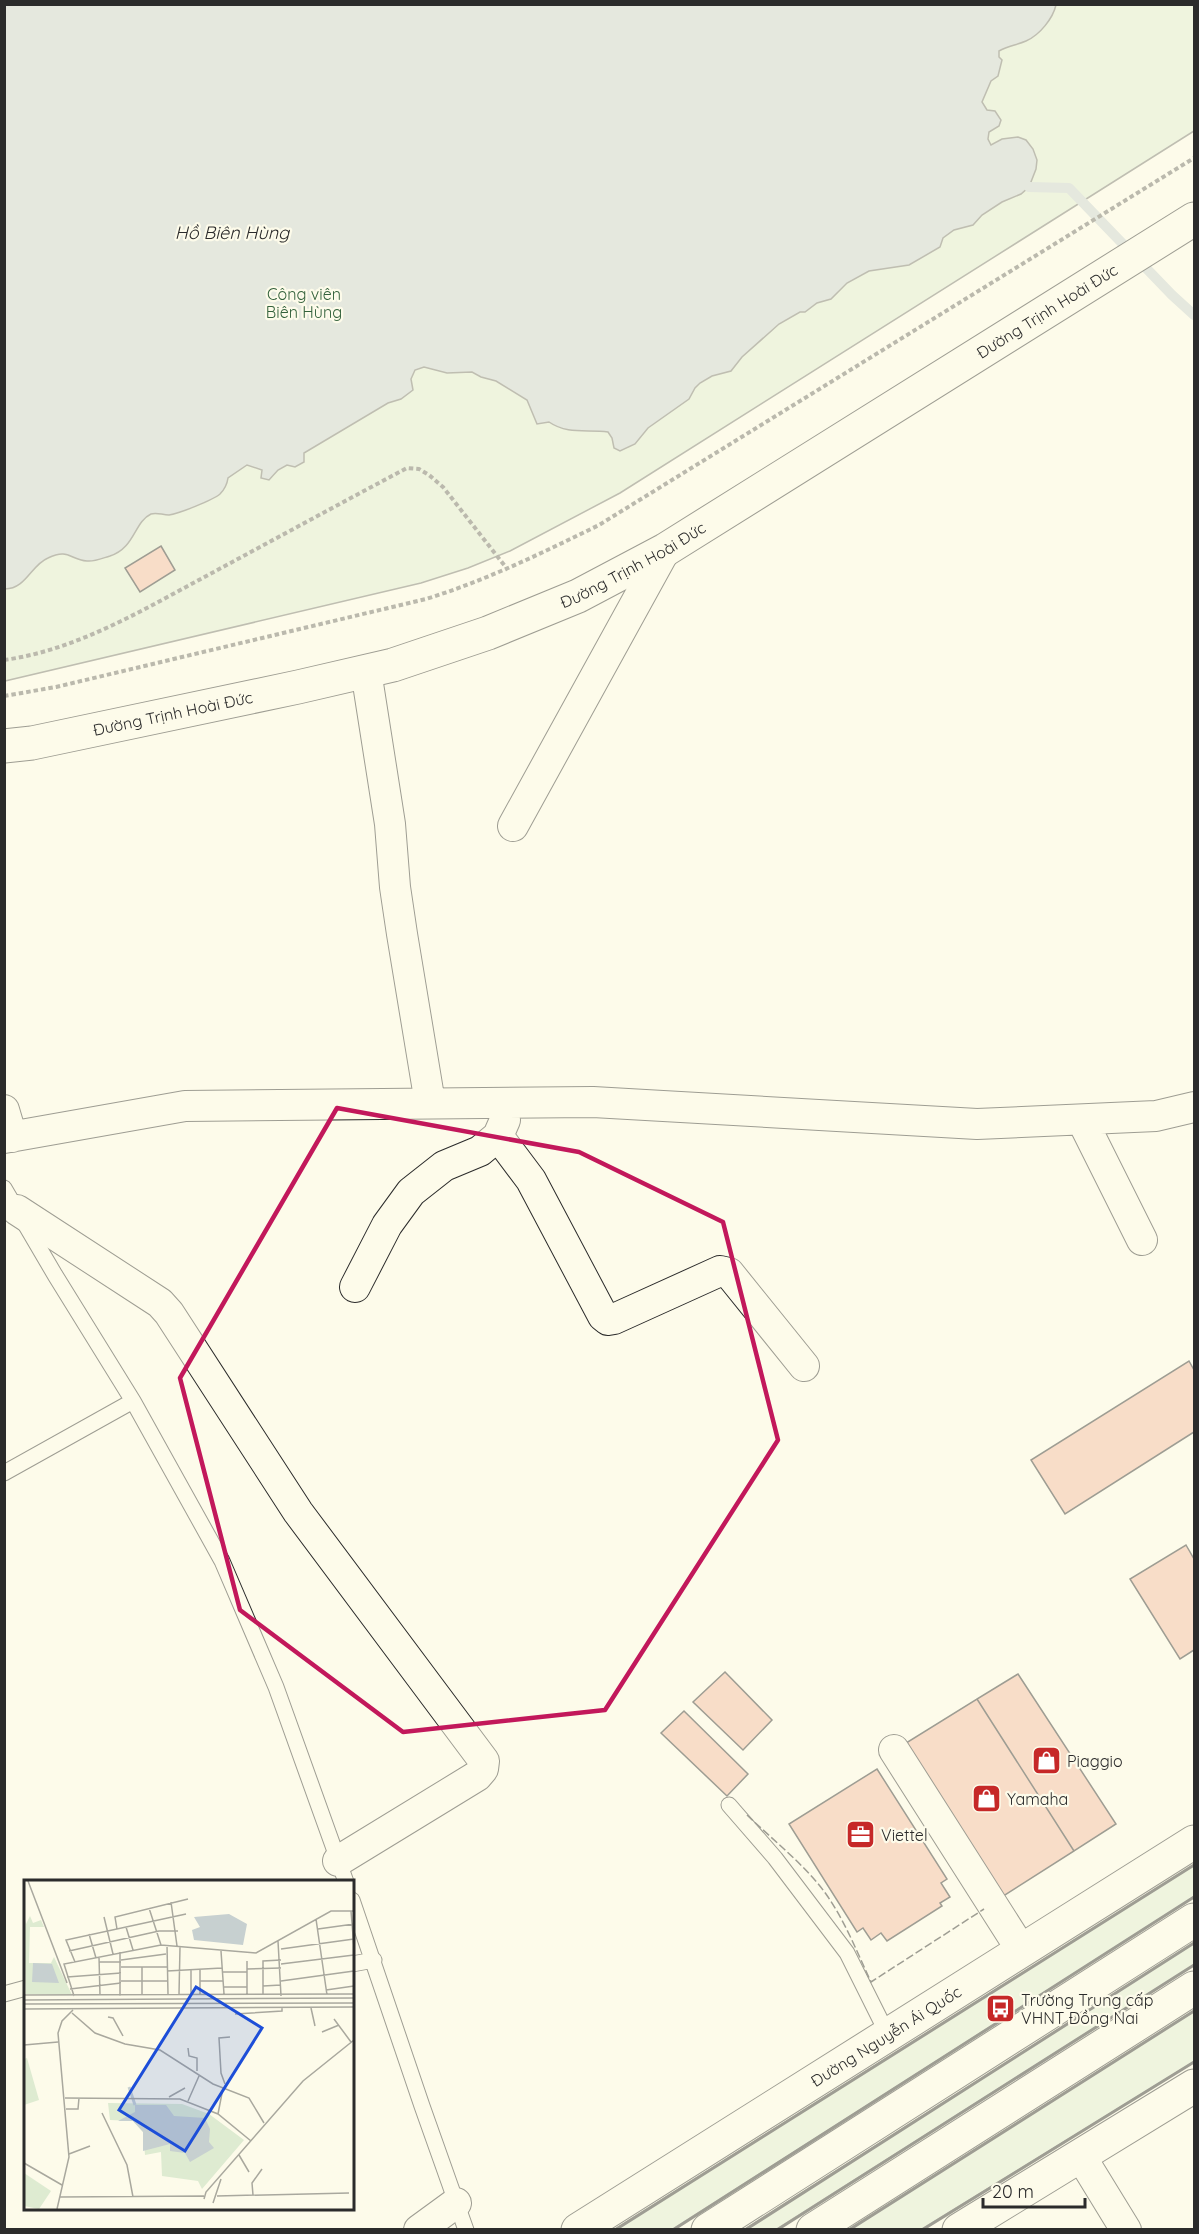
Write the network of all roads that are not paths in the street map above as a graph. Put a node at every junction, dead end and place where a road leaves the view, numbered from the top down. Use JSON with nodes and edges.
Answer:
{"nodes":[{"id":1,"x":1194,"y":219,"type":"edge"},
{"id":2,"x":665,"y":550,"type":"junction"},
{"id":3,"x":366,"y":671,"type":"junction"},
{"id":4,"x":4,"y":746,"type":"edge"},
{"id":5,"x":513,"y":826,"type":"dead end"},
{"id":6,"x":430,"y":1103,"type":"junction"},
{"id":7,"x":512,"y":1103,"type":"junction"},
{"id":8,"x":1194,"y":1107,"type":"edge"},
{"id":9,"x":1083,"y":1119,"type":"junction"},
{"id":10,"x":7,"y":1128,"type":"edge"},
{"id":11,"x":498,"y":1136,"type":"junction"},
{"id":12,"x":11,"y":1199,"type":"edge"},
{"id":13,"x":1142,"y":1240,"type":"dead end"},
{"id":14,"x":355,"y":1287,"type":"dead end"},
{"id":15,"x":804,"y":1366,"type":"dead end"},
{"id":16,"x":133,"y":1401,"type":"junction"},
{"id":17,"x":4,"y":1473,"type":"edge"},
{"id":18,"x":894,"y":1750,"type":"dead end"},
{"id":19,"x":729,"y":1805,"type":"dead end"},
{"id":20,"x":1194,"y":1842,"type":"edge"},
{"id":21,"x":342,"y":1871,"type":"edge"},
{"id":22,"x":354,"y":1905,"type":"edge"},
{"id":23,"x":1194,"y":1920,"type":"edge"},
{"id":24,"x":1022,"y":1951,"type":"junction"},
{"id":25,"x":374,"y":1960,"type":"junction"},
{"id":26,"x":354,"y":1964,"type":"edge"},
{"id":27,"x":1194,"y":1988,"type":"edge"},
{"id":28,"x":24,"y":1989,"type":"edge"},
{"id":29,"x":4,"y":1994,"type":"edge"},
{"id":30,"x":888,"y":2035,"type":"junction"},
{"id":31,"x":1193,"y":2089,"type":"edge"},
{"id":32,"x":1080,"y":2154,"type":"junction"},
{"id":33,"x":461,"y":2216,"type":"edge"},
{"id":34,"x":419,"y":2229,"type":"edge"},
{"id":35,"x":578,"y":2229,"type":"edge"},
{"id":36,"x":708,"y":2229,"type":"edge"},
{"id":37,"x":813,"y":2229,"type":"edge"},
{"id":38,"x":959,"y":2229,"type":"edge"},
{"id":39,"x":1126,"y":2229,"type":"edge"}],
"edges":[{"from":1,"to":2,"type":"main road","name":"Đường Trịnh Hoài Đức"},
{"from":2,"to":3,"type":"main road","name":"Đường Trịnh Hoài Đức"},
{"from":2,"to":5,"type":"street"},
{"from":3,"to":4,"type":"main road","name":"Đường Trịnh Hoài Đức"},
{"from":3,"to":6,"type":"street"},
{"from":6,"to":7,"type":"street"},
{"from":6,"to":10,"type":"street"},
{"from":7,"to":9,"type":"street"},
{"from":7,"to":11,"type":"street"},
{"from":8,"to":9,"type":"street"},
{"from":9,"to":13,"type":"street"},
{"from":11,"to":14,"type":"street"},
{"from":11,"to":15,"type":"street"},
{"from":12,"to":16,"type":"lane"},
{"from":12,"to":21,"type":"street"},
{"from":16,"to":17,"type":"lane"},
{"from":16,"to":21,"type":"lane"},
{"from":18,"to":24,"type":"street"},
{"from":19,"to":30,"type":"lane"},
{"from":20,"to":24,"type":"main road","name":"Đường Nguyễn Ái Quốc"},
{"from":22,"to":25,"type":"lane"},
{"from":23,"to":36,"type":"main road"},
{"from":24,"to":30,"type":"main road","name":"Đường Nguyễn Ái Quốc"},
{"from":25,"to":26,"type":"lane"},
{"from":25,"to":33,"type":"lane"},
{"from":27,"to":37,"type":"main road"},
{"from":28,"to":29,"type":"lane"},
{"from":30,"to":35,"type":"main road","name":"Đường Nguyễn Ái Quốc"},
{"from":31,"to":32,"type":"main road"},
{"from":32,"to":38,"type":"main road"},
{"from":32,"to":39,"type":"street"},
{"from":33,"to":34,"type":"street"}]}
